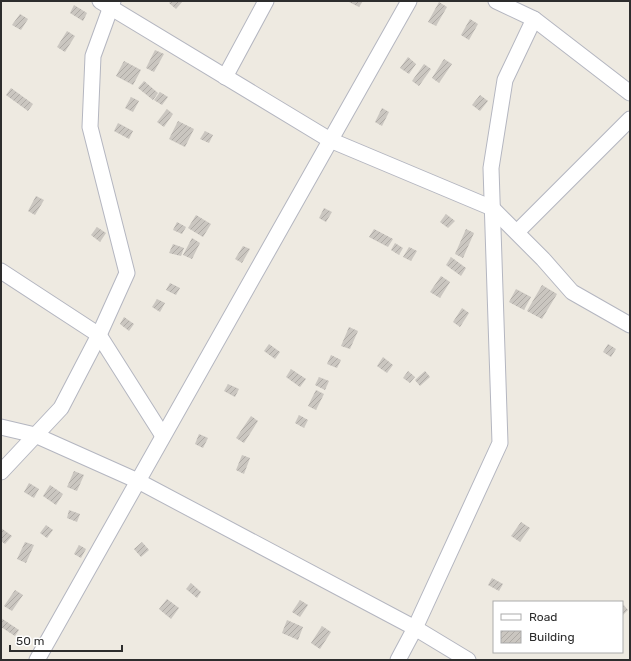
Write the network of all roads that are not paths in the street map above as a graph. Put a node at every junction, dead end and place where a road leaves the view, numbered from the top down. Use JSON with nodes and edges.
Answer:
{"nodes":[{"id":1,"x":266,"y":1,"type":"edge"},
{"id":2,"x":409,"y":1,"type":"edge"},
{"id":3,"x":496,"y":1,"type":"edge"},
{"id":4,"x":107,"y":3,"type":"edge"},
{"id":5,"x":534,"y":19,"type":"junction"},
{"id":6,"x":225,"y":77,"type":"junction"},
{"id":7,"x":630,"y":94,"type":"edge"},
{"id":8,"x":630,"y":119,"type":"edge"},
{"id":9,"x":330,"y":140,"type":"junction"},
{"id":10,"x":492,"y":208,"type":"junction"},
{"id":11,"x":517,"y":232,"type":"junction"},
{"id":12,"x":1,"y":271,"type":"edge"},
{"id":13,"x":630,"y":324,"type":"edge"},
{"id":14,"x":99,"y":335,"type":"junction"},
{"id":15,"x":1,"y":427,"type":"edge"},
{"id":16,"x":36,"y":435,"type":"junction"},
{"id":17,"x":163,"y":436,"type":"junction"},
{"id":18,"x":1,"y":472,"type":"edge"},
{"id":19,"x":138,"y":481,"type":"junction"},
{"id":20,"x":415,"y":628,"type":"junction"},
{"id":21,"x":37,"y":660,"type":"edge"},
{"id":22,"x":398,"y":660,"type":"edge"},
{"id":23,"x":468,"y":660,"type":"edge"}],
"edges":[{"from":1,"to":6,"type":"street"},
{"from":2,"to":9,"type":"street"},
{"from":3,"to":5,"type":"street"},
{"from":4,"to":6,"type":"street"},
{"from":4,"to":14,"type":"street"},
{"from":5,"to":7,"type":"street"},
{"from":5,"to":10,"type":"street"},
{"from":6,"to":9,"type":"street"},
{"from":8,"to":11,"type":"street"},
{"from":9,"to":10,"type":"street"},
{"from":9,"to":17,"type":"street"},
{"from":10,"to":11,"type":"street"},
{"from":10,"to":20,"type":"street"},
{"from":11,"to":13,"type":"street"},
{"from":12,"to":14,"type":"street"},
{"from":14,"to":16,"type":"street"},
{"from":14,"to":17,"type":"street"},
{"from":15,"to":16,"type":"street"},
{"from":16,"to":18,"type":"street"},
{"from":16,"to":19,"type":"street"},
{"from":17,"to":19,"type":"street"},
{"from":19,"to":20,"type":"street"},
{"from":19,"to":21,"type":"street"},
{"from":20,"to":22,"type":"street"},
{"from":20,"to":23,"type":"street"}]}
